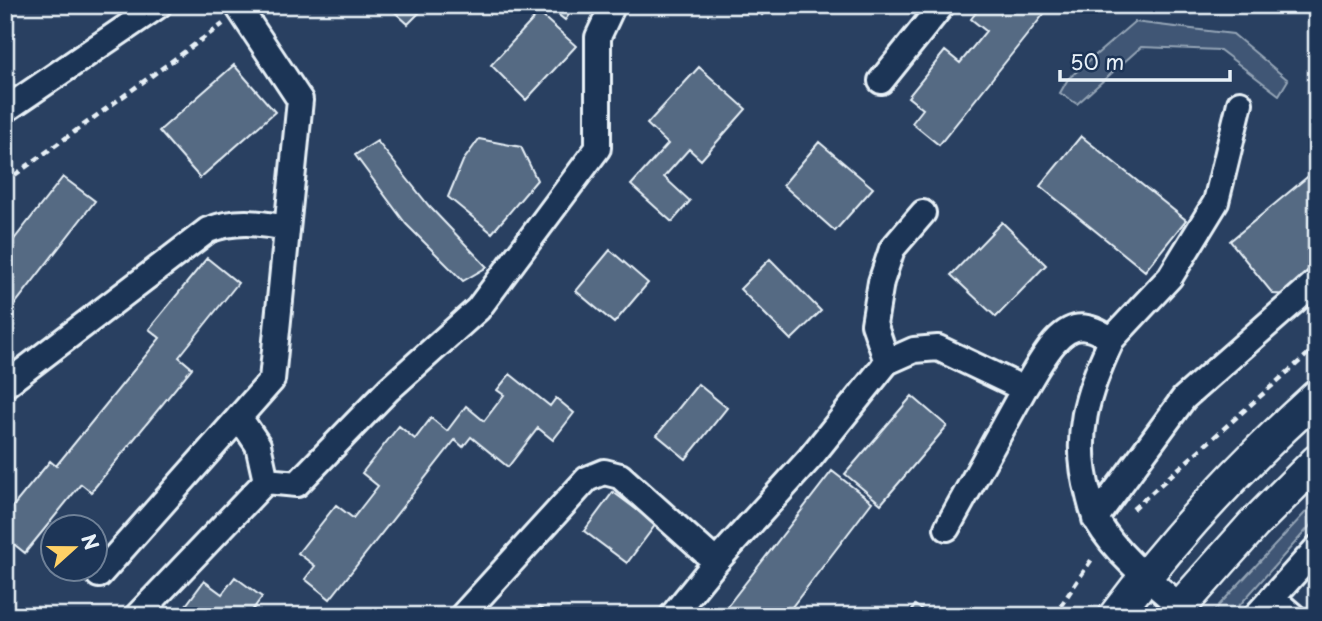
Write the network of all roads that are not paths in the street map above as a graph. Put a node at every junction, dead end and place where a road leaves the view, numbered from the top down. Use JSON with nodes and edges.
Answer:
{"nodes":[{"id":1,"x":159,"y":5,"type":"edge"},
{"id":2,"x":613,"y":5,"type":"edge"},
{"id":3,"x":942,"y":5,"type":"edge"},
{"id":4,"x":239,"y":8,"type":"edge"},
{"id":5,"x":881,"y":81,"type":"dead end"},
{"id":6,"x":1240,"y":103,"type":"dead end"},
{"id":7,"x":5,"y":110,"type":"edge"},
{"id":8,"x":923,"y":213,"type":"dead end"},
{"id":9,"x":287,"y":228,"type":"junction"},
{"id":10,"x":1317,"y":281,"type":"edge"},
{"id":11,"x":1112,"y":340,"type":"junction"},
{"id":12,"x":887,"y":362,"type":"junction"},
{"id":13,"x":5,"y":385,"type":"edge"},
{"id":14,"x":1024,"y":389,"type":"junction"},
{"id":15,"x":1317,"y":396,"type":"edge"},
{"id":16,"x":239,"y":417,"type":"junction"},
{"id":17,"x":1317,"y":461,"type":"edge"},
{"id":18,"x":265,"y":481,"type":"junction"},
{"id":19,"x":947,"y":528,"type":"dead end"},
{"id":20,"x":1102,"y":528,"type":"junction"},
{"id":21,"x":1317,"y":548,"type":"edge"},
{"id":22,"x":716,"y":562,"type":"junction"},
{"id":23,"x":108,"y":565,"type":"edge"},
{"id":24,"x":1144,"y":576,"type":"junction"},
{"id":25,"x":1264,"y":607,"type":"edge"},
{"id":26,"x":1176,"y":611,"type":"edge"},
{"id":27,"x":137,"y":616,"type":"edge"},
{"id":28,"x":462,"y":616,"type":"edge"},
{"id":29,"x":672,"y":616,"type":"edge"},
{"id":30,"x":1115,"y":616,"type":"edge"},
{"id":31,"x":1293,"y":616,"type":"edge"}],
"edges":[{"from":1,"to":7,"type":"street"},
{"from":2,"to":18,"type":"street"},
{"from":3,"to":5,"type":"street"},
{"from":4,"to":9,"type":"street"},
{"from":6,"to":11,"type":"street"},
{"from":8,"to":12,"type":"street"},
{"from":9,"to":13,"type":"street"},
{"from":9,"to":16,"type":"street"},
{"from":10,"to":20,"type":"street"},
{"from":11,"to":14,"type":"street"},
{"from":11,"to":20,"type":"street"},
{"from":12,"to":14,"type":"street"},
{"from":12,"to":22,"type":"street"},
{"from":14,"to":19,"type":"street"},
{"from":15,"to":24,"type":"main road"},
{"from":16,"to":18,"type":"street"},
{"from":16,"to":23,"type":"street"},
{"from":17,"to":26,"type":"main road"},
{"from":18,"to":27,"type":"street"},
{"from":20,"to":24,"type":"street"},
{"from":21,"to":25,"type":"street"},
{"from":22,"to":28,"type":"street"},
{"from":22,"to":29,"type":"street"},
{"from":24,"to":26,"type":"street"},
{"from":24,"to":30,"type":"main road"},
{"from":25,"to":31,"type":"street"}]}
